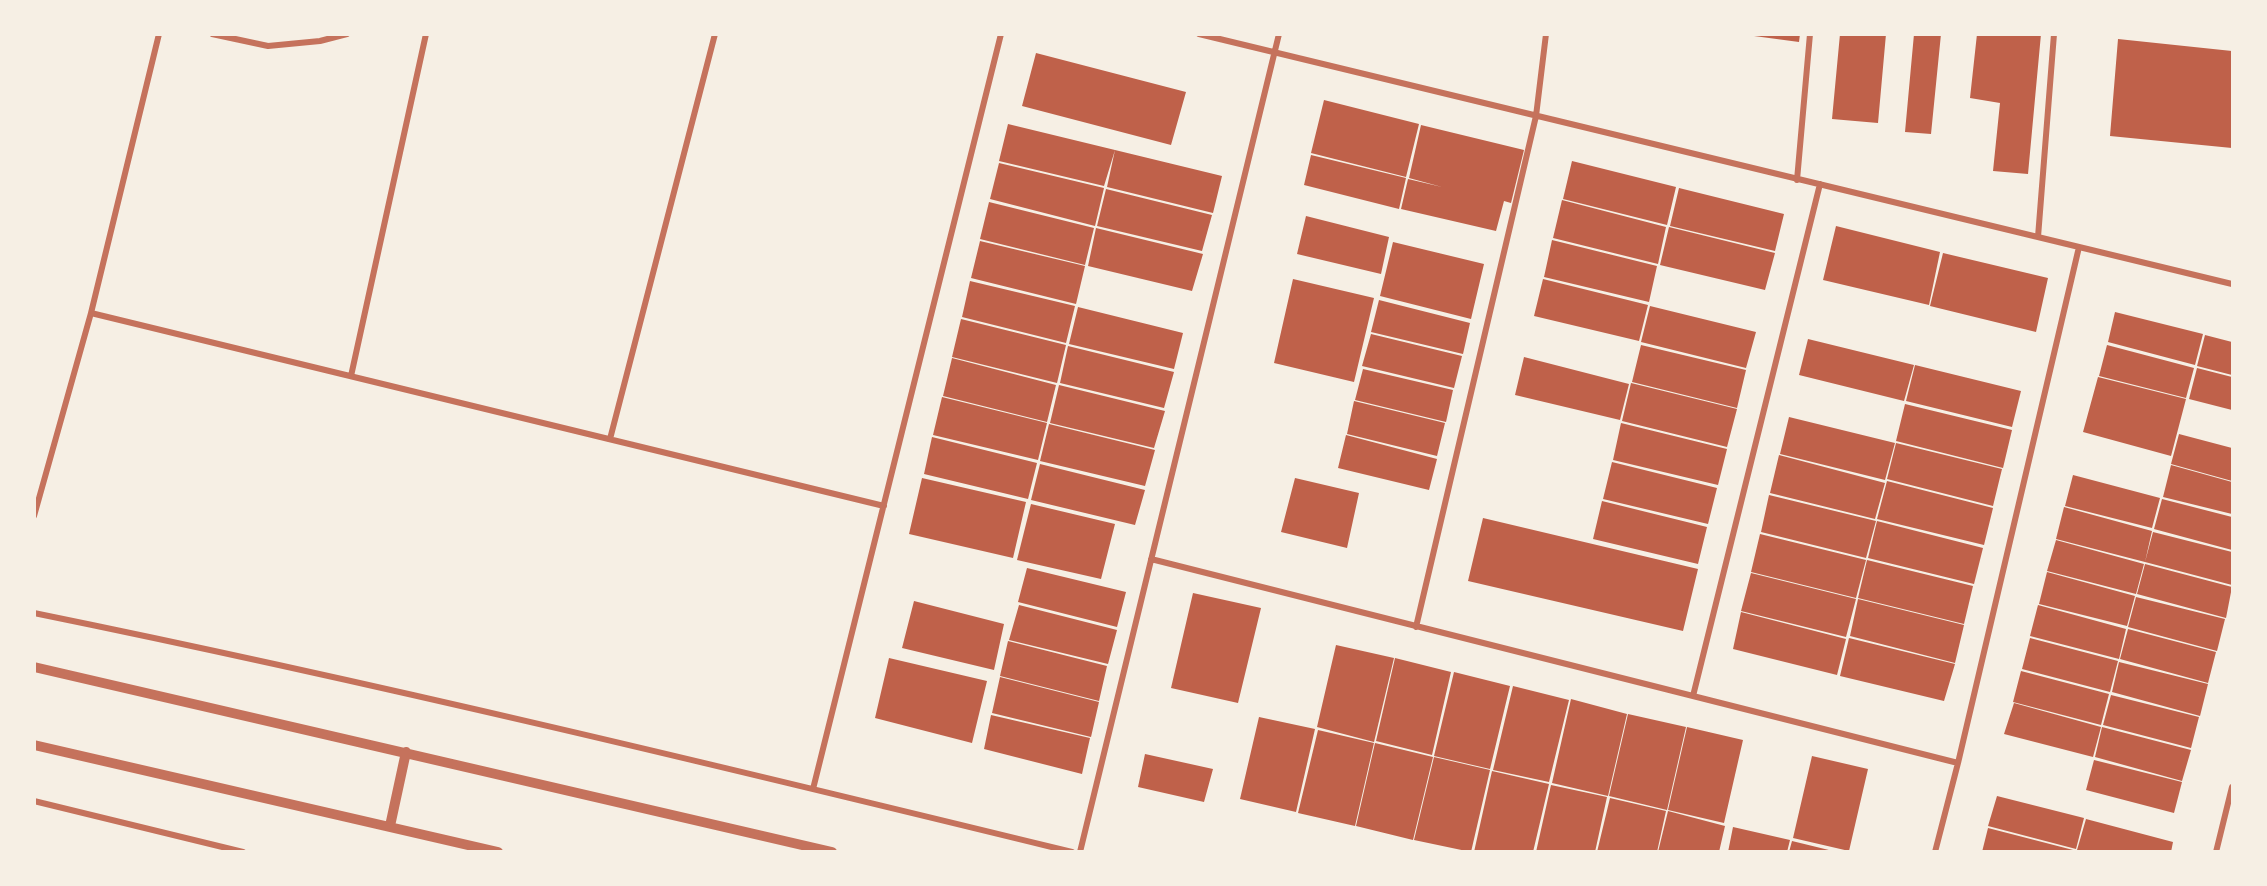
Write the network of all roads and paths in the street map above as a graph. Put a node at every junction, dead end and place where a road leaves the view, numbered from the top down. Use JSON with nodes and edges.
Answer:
{"nodes":[{"id":1,"x":159,"y":34,"type":"edge"},
{"id":2,"x":212,"y":34,"type":"edge"},
{"id":3,"x":347,"y":34,"type":"edge"},
{"id":4,"x":426,"y":34,"type":"edge"},
{"id":5,"x":715,"y":34,"type":"edge"},
{"id":6,"x":1000,"y":34,"type":"edge"},
{"id":7,"x":1200,"y":34,"type":"edge"},
{"id":8,"x":1279,"y":34,"type":"edge"},
{"id":9,"x":1546,"y":34,"type":"edge"},
{"id":10,"x":1810,"y":34,"type":"edge"},
{"id":11,"x":2054,"y":34,"type":"edge"},
{"id":12,"x":320,"y":38,"type":"edge"},
{"id":13,"x":1275,"y":53,"type":"junction"},
{"id":14,"x":1536,"y":116,"type":"junction"},
{"id":15,"x":1797,"y":180,"type":"junction"},
{"id":16,"x":1820,"y":184,"type":"junction"},
{"id":17,"x":2038,"y":237,"type":"junction"},
{"id":18,"x":2079,"y":247,"type":"junction"},
{"id":19,"x":2232,"y":284,"type":"edge"},
{"id":20,"x":92,"y":313,"type":"junction"},
{"id":21,"x":351,"y":376,"type":"junction"},
{"id":22,"x":610,"y":439,"type":"junction"},
{"id":23,"x":884,"y":506,"type":"junction"},
{"id":24,"x":34,"y":516,"type":"edge"},
{"id":25,"x":1151,"y":559,"type":"junction"},
{"id":26,"x":34,"y":613,"type":"edge"},
{"id":27,"x":1416,"y":627,"type":"junction"},
{"id":28,"x":34,"y":667,"type":"edge"},
{"id":29,"x":1693,"y":696,"type":"junction"},
{"id":30,"x":34,"y":745,"type":"edge"},
{"id":31,"x":406,"y":752,"type":"junction"},
{"id":32,"x":1959,"y":763,"type":"junction"},
{"id":33,"x":2232,"y":788,"type":"edge"},
{"id":34,"x":813,"y":789,"type":"junction"},
{"id":35,"x":34,"y":801,"type":"edge"},
{"id":36,"x":2225,"y":818,"type":"junction"},
{"id":37,"x":2232,"y":820,"type":"edge"},
{"id":38,"x":390,"y":826,"type":"junction"},
{"id":39,"x":243,"y":852,"type":"edge"},
{"id":40,"x":498,"y":852,"type":"edge"},
{"id":41,"x":832,"y":852,"type":"edge"},
{"id":42,"x":1072,"y":852,"type":"edge"},
{"id":43,"x":1080,"y":852,"type":"edge"},
{"id":44,"x":1935,"y":852,"type":"edge"},
{"id":45,"x":2216,"y":852,"type":"edge"}],
"edges":[{"from":1,"to":20,"type":"street"},
{"from":2,"to":12,"type":"street"},
{"from":3,"to":12,"type":"street"},
{"from":4,"to":21,"type":"street"},
{"from":5,"to":22,"type":"street"},
{"from":6,"to":23,"type":"street"},
{"from":7,"to":13,"type":"street"},
{"from":8,"to":13,"type":"street"},
{"from":9,"to":14,"type":"street"},
{"from":10,"to":15,"type":"street"},
{"from":11,"to":17,"type":"street"},
{"from":13,"to":14,"type":"street"},
{"from":13,"to":25,"type":"street"},
{"from":14,"to":15,"type":"street"},
{"from":14,"to":27,"type":"street"},
{"from":15,"to":16,"type":"street"},
{"from":16,"to":17,"type":"street"},
{"from":16,"to":29,"type":"street"},
{"from":17,"to":18,"type":"street"},
{"from":18,"to":19,"type":"street"},
{"from":18,"to":32,"type":"street"},
{"from":20,"to":21,"type":"street"},
{"from":20,"to":24,"type":"street"},
{"from":21,"to":22,"type":"street"},
{"from":22,"to":23,"type":"street"},
{"from":23,"to":34,"type":"street"},
{"from":25,"to":27,"type":"street"},
{"from":25,"to":43,"type":"street"},
{"from":26,"to":34,"type":"street"},
{"from":27,"to":29,"type":"street"},
{"from":28,"to":31,"type":"street"},
{"from":29,"to":32,"type":"street"},
{"from":30,"to":38,"type":"street"},
{"from":31,"to":38,"type":"street"},
{"from":31,"to":41,"type":"street"},
{"from":32,"to":44,"type":"street"},
{"from":33,"to":36,"type":"street"},
{"from":34,"to":42,"type":"street"},
{"from":35,"to":39,"type":"street"},
{"from":36,"to":37,"type":"street"},
{"from":36,"to":45,"type":"street"},
{"from":38,"to":40,"type":"street"}]}
